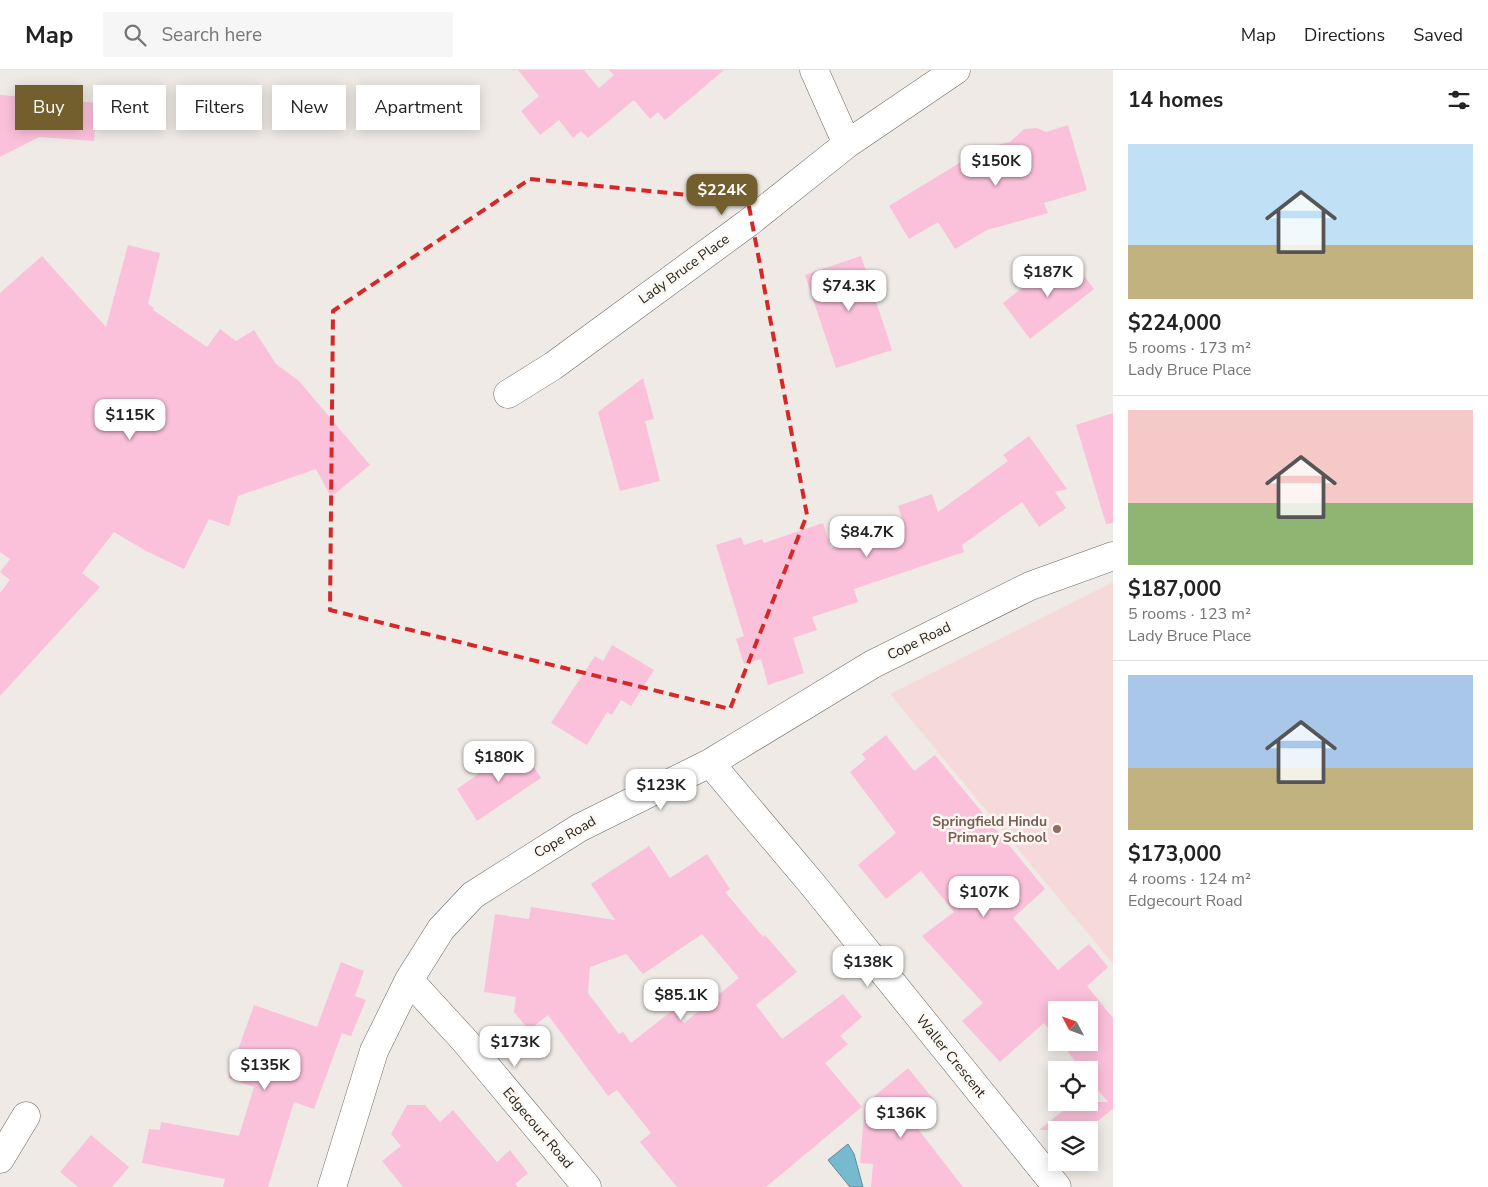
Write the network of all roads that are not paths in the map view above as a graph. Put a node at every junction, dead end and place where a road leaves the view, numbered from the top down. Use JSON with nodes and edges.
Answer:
{"nodes":[{"id":1,"x":814,"y":70,"type":"edge"},
{"id":2,"x":956,"y":70,"type":"edge"},
{"id":3,"x":847,"y":144,"type":"junction"},
{"id":4,"x":508,"y":394,"type":"dead end"},
{"id":5,"x":1113,"y":556,"type":"edge"},
{"id":6,"x":710,"y":763,"type":"junction"},
{"id":7,"x":409,"y":980,"type":"junction"},
{"id":8,"x":26,"y":1116,"type":"dead end"},
{"id":9,"x":0,"y":1160,"type":"edge"},
{"id":10,"x":332,"y":1187,"type":"edge"},
{"id":11,"x":587,"y":1187,"type":"edge"},
{"id":12,"x":1057,"y":1187,"type":"edge"}],
"edges":[{"from":1,"to":3,"type":"street"},
{"from":2,"to":3,"type":"street","name":"Lady Bruce Place"},
{"from":3,"to":4,"type":"street","name":"Lady Bruce Place"},
{"from":5,"to":6,"type":"street","name":"Cope Road"},
{"from":6,"to":7,"type":"street","name":"Cope Road"},
{"from":6,"to":12,"type":"street","name":"Waller Crescent"},
{"from":7,"to":10,"type":"street","name":"Cope Road"},
{"from":7,"to":11,"type":"street","name":"Edgecourt Road"},
{"from":8,"to":9,"type":"street"}]}
